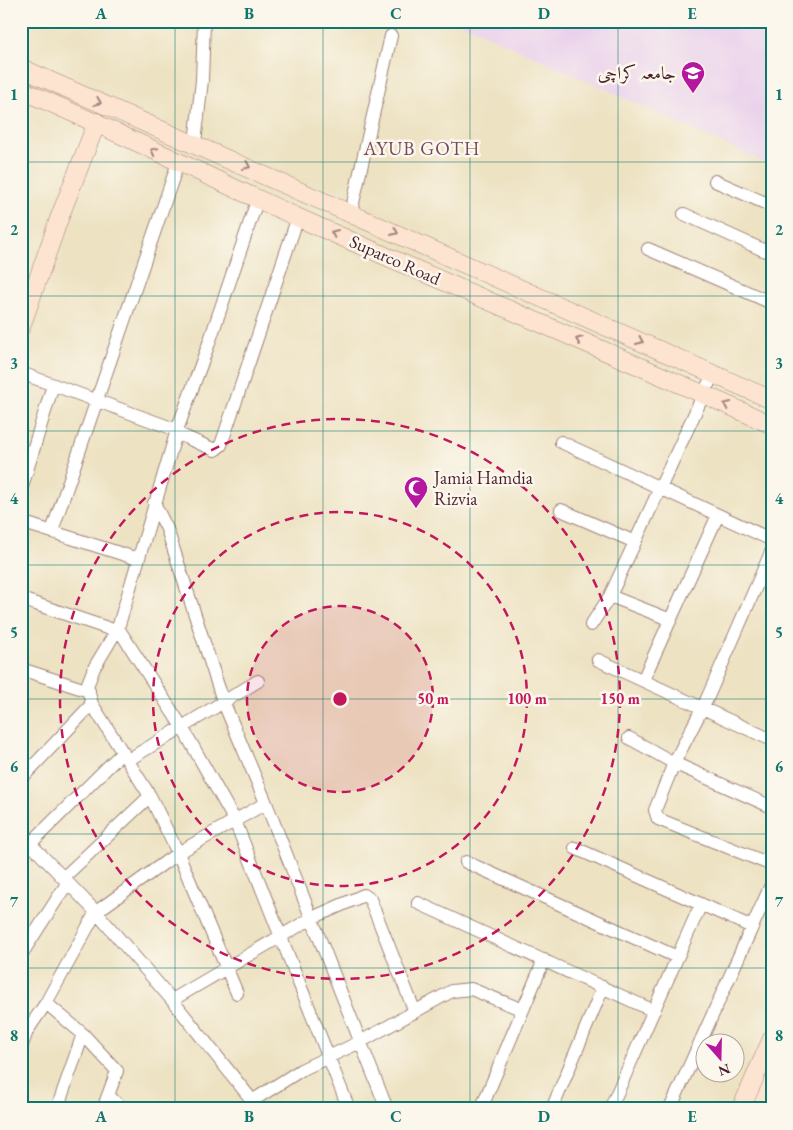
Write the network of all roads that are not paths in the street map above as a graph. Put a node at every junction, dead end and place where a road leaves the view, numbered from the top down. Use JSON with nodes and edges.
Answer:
{"nodes":[{"id":1,"x":204,"y":21,"type":"edge"},
{"id":2,"x":391,"y":36,"type":"dead end"},
{"id":3,"x":21,"y":68,"type":"edge"},
{"id":4,"x":21,"y":90,"type":"edge"},
{"id":5,"x":78,"y":93,"type":"junction"},
{"id":6,"x":71,"y":111,"type":"junction"},
{"id":7,"x":97,"y":122,"type":"junction"},
{"id":8,"x":195,"y":143,"type":"junction"},
{"id":9,"x":178,"y":163,"type":"junction"},
{"id":10,"x":715,"y":181,"type":"dead end"},
{"id":11,"x":258,"y":198,"type":"junction"},
{"id":12,"x":317,"y":198,"type":"junction"},
{"id":13,"x":772,"y":206,"type":"edge"},
{"id":14,"x":351,"y":212,"type":"junction"},
{"id":15,"x":684,"y":214,"type":"dead end"},
{"id":16,"x":303,"y":219,"type":"junction"},
{"id":17,"x":648,"y":249,"type":"dead end"},
{"id":18,"x":772,"y":254,"type":"edge"},
{"id":19,"x":772,"y":303,"type":"edge"},
{"id":20,"x":21,"y":326,"type":"edge"},
{"id":21,"x":21,"y":373,"type":"edge"},
{"id":22,"x":714,"y":374,"type":"junction"},
{"id":23,"x":53,"y":385,"type":"junction"},
{"id":24,"x":704,"y":395,"type":"junction"},
{"id":25,"x":97,"y":400,"type":"junction"},
{"id":26,"x":772,"y":400,"type":"edge"},
{"id":27,"x":772,"y":426,"type":"edge"},
{"id":28,"x":176,"y":431,"type":"junction"},
{"id":29,"x":561,"y":442,"type":"dead end"},
{"id":30,"x":660,"y":488,"type":"junction"},
{"id":31,"x":21,"y":490,"type":"edge"},
{"id":32,"x":154,"y":504,"type":"junction"},
{"id":33,"x":560,"y":510,"type":"dead end"},
{"id":34,"x":718,"y":515,"type":"junction"},
{"id":35,"x":21,"y":522,"type":"edge"},
{"id":36,"x":52,"y":531,"type":"junction"},
{"id":37,"x":772,"y":540,"type":"edge"},
{"id":38,"x":635,"y":542,"type":"junction"},
{"id":39,"x":772,"y":550,"type":"edge"},
{"id":40,"x":138,"y":559,"type":"junction"},
{"id":41,"x":610,"y":596,"type":"junction"},
{"id":42,"x":21,"y":599,"type":"edge"},
{"id":43,"x":670,"y":620,"type":"junction"},
{"id":44,"x":591,"y":625,"type":"dead end"},
{"id":45,"x":117,"y":630,"type":"junction"},
{"id":46,"x":598,"y":660,"type":"dead end"},
{"id":47,"x":21,"y":669,"type":"edge"},
{"id":48,"x":643,"y":680,"type":"junction"},
{"id":49,"x":258,"y":682,"type":"dead end"},
{"id":50,"x":89,"y":691,"type":"junction"},
{"id":51,"x":223,"y":701,"type":"junction"},
{"id":52,"x":92,"y":704,"type":"junction"},
{"id":53,"x":702,"y":708,"type":"junction"},
{"id":54,"x":182,"y":727,"type":"junction"},
{"id":55,"x":629,"y":738,"type":"dead end"},
{"id":56,"x":771,"y":739,"type":"edge"},
{"id":57,"x":125,"y":756,"type":"junction"},
{"id":58,"x":674,"y":763,"type":"junction"},
{"id":59,"x":21,"y":779,"type":"edge"},
{"id":60,"x":150,"y":796,"type":"junction"},
{"id":61,"x":266,"y":803,"type":"junction"},
{"id":62,"x":772,"y":807,"type":"edge"},
{"id":63,"x":235,"y":821,"type":"junction"},
{"id":64,"x":21,"y":834,"type":"edge"},
{"id":65,"x":31,"y":844,"type":"junction"},
{"id":66,"x":575,"y":848,"type":"dead end"},
{"id":67,"x":178,"y":853,"type":"junction"},
{"id":68,"x":466,"y":862,"type":"dead end"},
{"id":69,"x":772,"y":865,"type":"edge"},
{"id":70,"x":65,"y":880,"type":"junction"},
{"id":71,"x":772,"y":883,"type":"edge"},
{"id":72,"x":418,"y":903,"type":"dead end"},
{"id":73,"x":700,"y":904,"type":"junction"},
{"id":74,"x":96,"y":912,"type":"junction"},
{"id":75,"x":312,"y":918,"type":"junction"},
{"id":76,"x":752,"y":927,"type":"junction"},
{"id":77,"x":280,"y":936,"type":"junction"},
{"id":78,"x":21,"y":955,"type":"edge"},
{"id":79,"x":677,"y":957,"type":"junction"},
{"id":80,"x":544,"y":960,"type":"junction"},
{"id":81,"x":226,"y":967,"type":"junction"},
{"id":82,"x":603,"y":987,"type":"junction"},
{"id":83,"x":237,"y":993,"type":"dead end"},
{"id":84,"x":172,"y":1000,"type":"junction"},
{"id":85,"x":46,"y":1003,"type":"junction"},
{"id":86,"x":523,"y":1010,"type":"junction"},
{"id":87,"x":654,"y":1010,"type":"junction"},
{"id":88,"x":415,"y":1012,"type":"junction"},
{"id":89,"x":24,"y":1030,"type":"edge"},
{"id":90,"x":83,"y":1034,"type":"junction"},
{"id":91,"x":772,"y":1038,"type":"edge"},
{"id":92,"x":360,"y":1042,"type":"junction"},
{"id":93,"x":21,"y":1048,"type":"edge"},
{"id":94,"x":327,"y":1057,"type":"junction"},
{"id":95,"x":772,"y":1084,"type":"edge"},
{"id":96,"x":108,"y":1095,"type":"junction"},
{"id":97,"x":252,"y":1106,"type":"edge"},
{"id":98,"x":482,"y":1106,"type":"edge"},
{"id":99,"x":56,"y":1109,"type":"edge"},
{"id":100,"x":103,"y":1109,"type":"edge"},
{"id":101,"x":122,"y":1109,"type":"edge"},
{"id":102,"x":349,"y":1109,"type":"edge"},
{"id":103,"x":387,"y":1109,"type":"edge"},
{"id":104,"x":496,"y":1109,"type":"edge"},
{"id":105,"x":552,"y":1109,"type":"edge"},
{"id":106,"x":610,"y":1109,"type":"edge"},
{"id":107,"x":670,"y":1109,"type":"edge"},
{"id":108,"x":741,"y":1109,"type":"edge"},
{"id":109,"x":761,"y":1109,"type":"edge"}],
"edges":[{"from":1,"to":8,"type":"street"},
{"from":2,"to":14,"type":"street"},
{"from":3,"to":5,"type":"main road","name":"Suparco Road"},
{"from":4,"to":6,"type":"main road","name":"Suparco Road"},
{"from":5,"to":6,"type":"main road"},
{"from":5,"to":8,"type":"main road","name":"Suparco Road","one_way":true},
{"from":6,"to":7,"type":"main road","name":"Suparco Road"},
{"from":9,"to":7,"type":"main road","name":"Suparco Road","one_way":true},
{"from":7,"to":20,"type":"main road"},
{"from":8,"to":12,"type":"main road","name":"Suparco Road","one_way":true},
{"from":9,"to":11,"type":"main road","name":"Suparco Road"},
{"from":9,"to":25,"type":"street"},
{"from":10,"to":13,"type":"street"},
{"from":11,"to":16,"type":"main road","name":"Suparco Road"},
{"from":11,"to":28,"type":"street"},
{"from":12,"to":14,"type":"main road","name":"Suparco Road"},
{"from":12,"to":16,"type":"main road"},
{"from":14,"to":22,"type":"main road","name":"Suparco Road","one_way":true},
{"from":15,"to":18,"type":"street"},
{"from":24,"to":16,"type":"main road","name":"Suparco Road","one_way":true},
{"from":16,"to":28,"type":"street"},
{"from":17,"to":19,"type":"street"},
{"from":21,"to":23,"type":"street"},
{"from":22,"to":24,"type":"street"},
{"from":22,"to":26,"type":"main road","name":"Suparco Road"},
{"from":23,"to":25,"type":"street"},
{"from":23,"to":31,"type":"street"},
{"from":27,"to":24,"type":"main road","name":"Suparco Road","one_way":true},
{"from":24,"to":30,"type":"street"},
{"from":25,"to":28,"type":"street"},
{"from":25,"to":36,"type":"street"},
{"from":28,"to":32,"type":"street"},
{"from":29,"to":30,"type":"street"},
{"from":30,"to":34,"type":"street"},
{"from":30,"to":38,"type":"street"},
{"from":32,"to":40,"type":"street"},
{"from":32,"to":51,"type":"street"},
{"from":33,"to":38,"type":"street"},
{"from":34,"to":37,"type":"street"},
{"from":34,"to":43,"type":"street"},
{"from":35,"to":36,"type":"street"},
{"from":36,"to":40,"type":"street"},
{"from":38,"to":41,"type":"street"},
{"from":39,"to":53,"type":"street"},
{"from":40,"to":45,"type":"street"},
{"from":41,"to":43,"type":"street"},
{"from":41,"to":44,"type":"street"},
{"from":42,"to":45,"type":"street"},
{"from":43,"to":48,"type":"street"},
{"from":45,"to":50,"type":"street"},
{"from":45,"to":54,"type":"street"},
{"from":46,"to":48,"type":"street"},
{"from":47,"to":50,"type":"street"},
{"from":48,"to":53,"type":"street"},
{"from":49,"to":51,"type":"street"},
{"from":50,"to":52,"type":"street"},
{"from":51,"to":54,"type":"street"},
{"from":51,"to":61,"type":"street"},
{"from":52,"to":57,"type":"street"},
{"from":52,"to":59,"type":"street"},
{"from":53,"to":56,"type":"street"},
{"from":53,"to":58,"type":"street"},
{"from":54,"to":57,"type":"street"},
{"from":54,"to":63,"type":"street"},
{"from":55,"to":58,"type":"street"},
{"from":57,"to":60,"type":"street"},
{"from":57,"to":65,"type":"street"},
{"from":58,"to":62,"type":"street"},
{"from":58,"to":69,"type":"street"},
{"from":60,"to":67,"type":"street"},
{"from":60,"to":70,"type":"street"},
{"from":61,"to":63,"type":"street"},
{"from":61,"to":75,"type":"street"},
{"from":63,"to":67,"type":"street"},
{"from":63,"to":77,"type":"street"},
{"from":64,"to":65,"type":"street"},
{"from":65,"to":70,"type":"street"},
{"from":66,"to":73,"type":"street"},
{"from":67,"to":74,"type":"street"},
{"from":67,"to":81,"type":"street"},
{"from":68,"to":79,"type":"street"},
{"from":70,"to":74,"type":"street"},
{"from":70,"to":78,"type":"street"},
{"from":71,"to":76,"type":"street"},
{"from":72,"to":80,"type":"street"},
{"from":73,"to":76,"type":"street"},
{"from":73,"to":79,"type":"street"},
{"from":74,"to":84,"type":"street"},
{"from":74,"to":85,"type":"street"},
{"from":75,"to":77,"type":"street"},
{"from":75,"to":88,"type":"street"},
{"from":75,"to":92,"type":"street"},
{"from":76,"to":107,"type":"street"},
{"from":77,"to":81,"type":"street"},
{"from":77,"to":94,"type":"street"},
{"from":79,"to":87,"type":"street"},
{"from":80,"to":82,"type":"street"},
{"from":80,"to":86,"type":"street"},
{"from":81,"to":83,"type":"street"},
{"from":81,"to":84,"type":"street"},
{"from":82,"to":87,"type":"street"},
{"from":82,"to":105,"type":"street"},
{"from":84,"to":97,"type":"street"},
{"from":85,"to":89,"type":"street"},
{"from":85,"to":90,"type":"street"},
{"from":86,"to":88,"type":"street"},
{"from":86,"to":98,"type":"street"},
{"from":87,"to":106,"type":"street"},
{"from":88,"to":92,"type":"street"},
{"from":89,"to":93,"type":"street"},
{"from":90,"to":96,"type":"street"},
{"from":90,"to":99,"type":"street"},
{"from":91,"to":108,"type":"main road"},
{"from":92,"to":94,"type":"street"},
{"from":92,"to":103,"type":"street"},
{"from":94,"to":97,"type":"street"},
{"from":94,"to":102,"type":"street"},
{"from":95,"to":109,"type":"main road"},
{"from":96,"to":100,"type":"street"},
{"from":96,"to":101,"type":"street"},
{"from":98,"to":104,"type":"street"}]}
